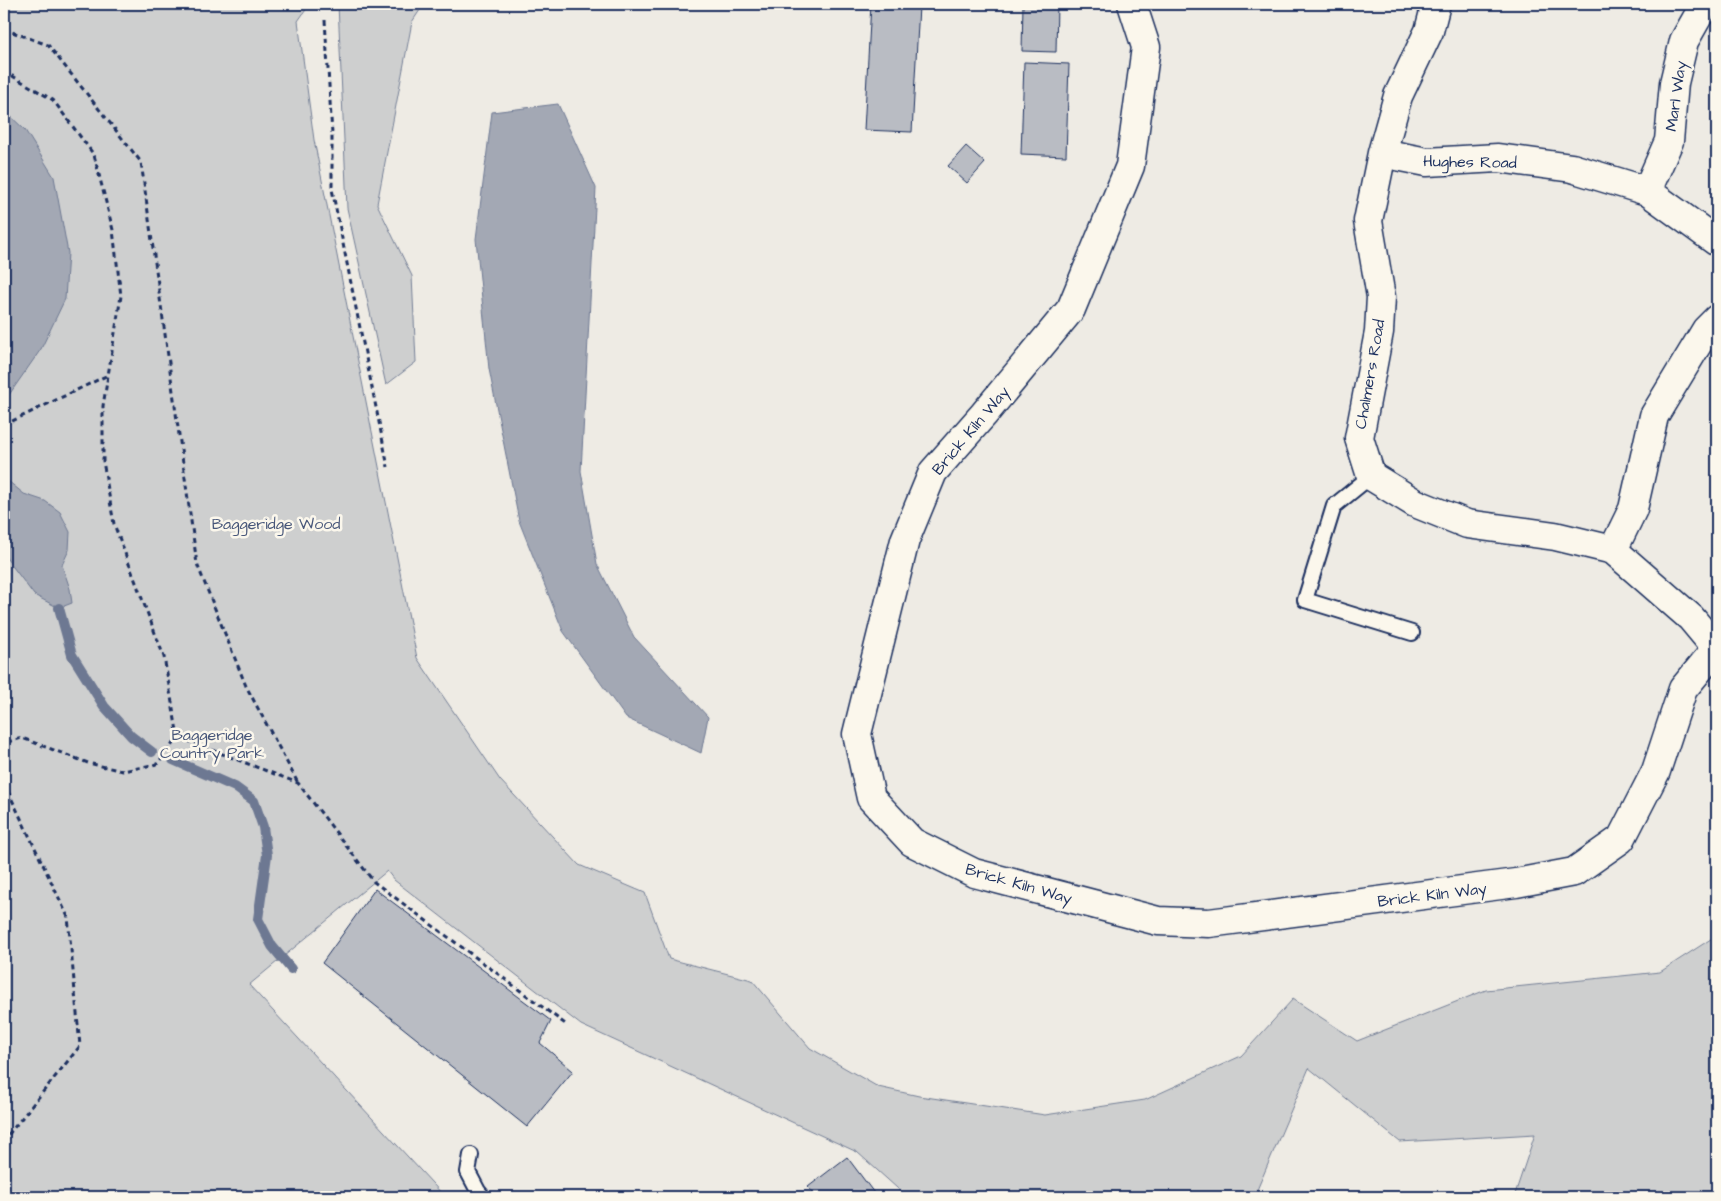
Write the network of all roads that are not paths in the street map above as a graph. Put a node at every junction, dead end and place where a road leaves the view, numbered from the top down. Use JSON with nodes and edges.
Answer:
{"nodes":[{"id":1,"x":1132,"y":4,"type":"edge"},
{"id":2,"x":1436,"y":4,"type":"edge"},
{"id":3,"x":1705,"y":4,"type":"edge"},
{"id":4,"x":1382,"y":154,"type":"junction"},
{"id":5,"x":1647,"y":190,"type":"junction"},
{"id":6,"x":1717,"y":242,"type":"edge"},
{"id":7,"x":1717,"y":319,"type":"edge"},
{"id":8,"x":1371,"y":476,"type":"junction"},
{"id":9,"x":1613,"y":550,"type":"junction"},
{"id":10,"x":1412,"y":633,"type":"dead end"},
{"id":11,"x":1716,"y":648,"type":"edge"},
{"id":12,"x":471,"y":1156,"type":"dead end"},
{"id":13,"x":483,"y":1197,"type":"edge"}],
"edges":[{"from":1,"to":11,"type":"street","name":"Brick Kiln Way"},
{"from":2,"to":4,"type":"street","name":"Chalmers Road"},
{"from":3,"to":5,"type":"street","name":"Marl Way"},
{"from":4,"to":5,"type":"street","name":"Hughes Road"},
{"from":4,"to":8,"type":"street","name":"Chalmers Road"},
{"from":5,"to":6,"type":"street","name":"Hughes Road"},
{"from":7,"to":9,"type":"street"},
{"from":8,"to":9,"type":"street"},
{"from":8,"to":10,"type":"lane"},
{"from":9,"to":11,"type":"street"},
{"from":12,"to":13,"type":"lane"}]}
